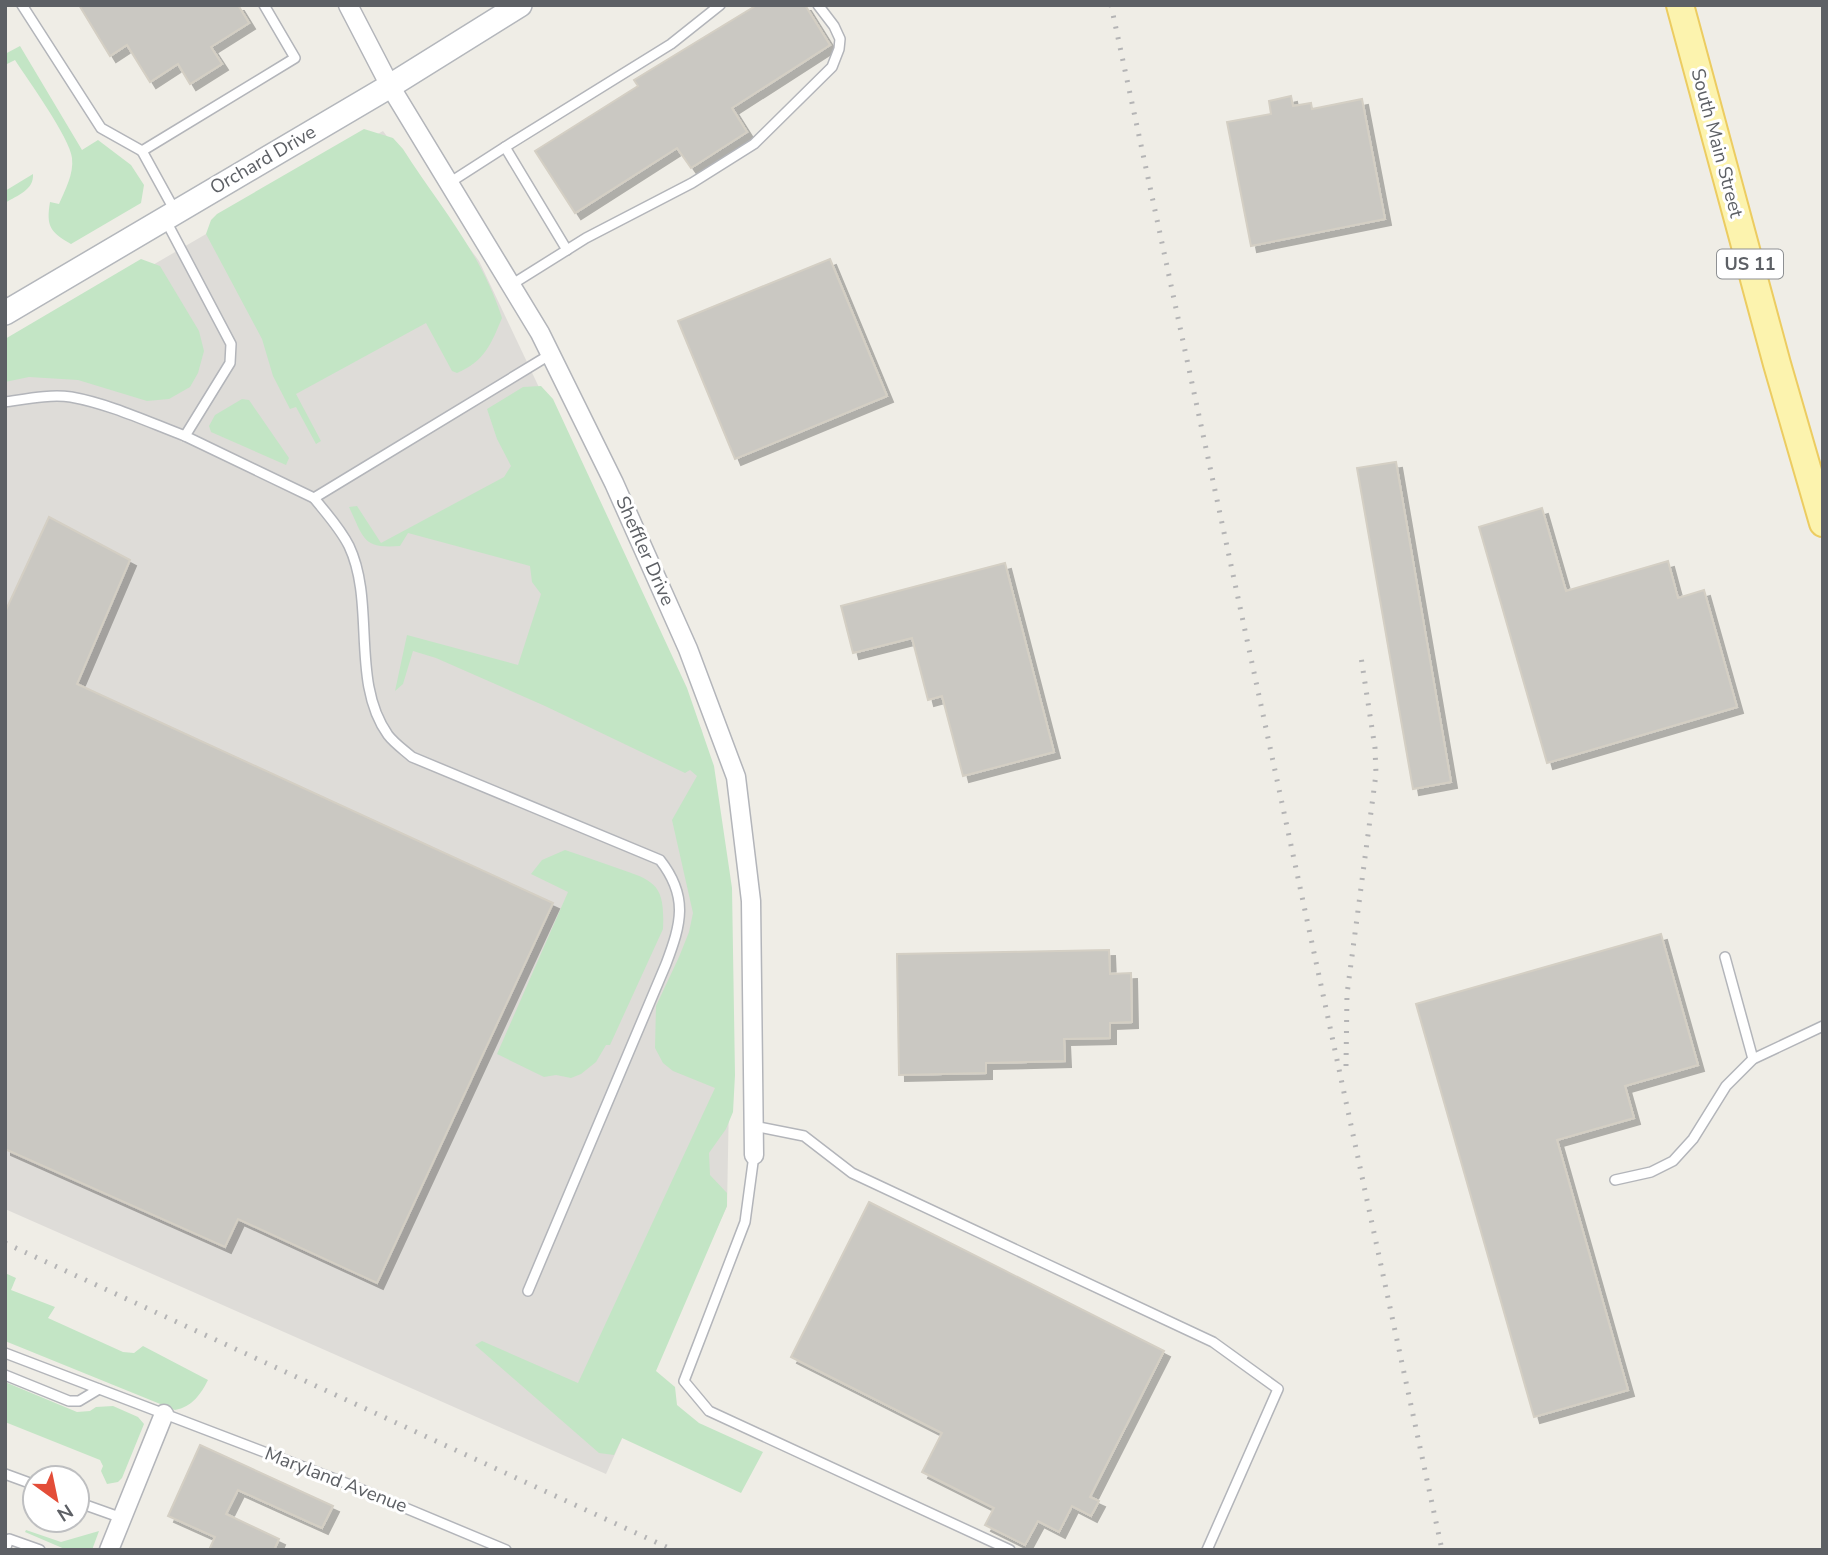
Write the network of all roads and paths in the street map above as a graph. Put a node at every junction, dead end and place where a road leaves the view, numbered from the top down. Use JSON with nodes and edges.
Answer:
{"nodes":[{"id":1,"x":22,"y":5,"type":"edge"},
{"id":2,"x":264,"y":5,"type":"edge"},
{"id":3,"x":348,"y":5,"type":"edge"},
{"id":4,"x":520,"y":5,"type":"edge"},
{"id":5,"x":720,"y":5,"type":"edge"},
{"id":6,"x":818,"y":5,"type":"edge"},
{"id":7,"x":1680,"y":5,"type":"edge"},
{"id":8,"x":390,"y":86,"type":"junction"},
{"id":9,"x":505,"y":147,"type":"junction"},
{"id":10,"x":142,"y":151,"type":"junction"},
{"id":11,"x":449,"y":183,"type":"junction"},
{"id":12,"x":170,"y":214,"type":"junction"},
{"id":13,"x":568,"y":250,"type":"junction"},
{"id":14,"x":511,"y":285,"type":"junction"},
{"id":15,"x":5,"y":313,"type":"edge"},
{"id":16,"x":551,"y":354,"type":"junction"},
{"id":17,"x":5,"y":402,"type":"edge"},
{"id":18,"x":186,"y":436,"type":"junction"},
{"id":19,"x":314,"y":498,"type":"junction"},
{"id":20,"x":1823,"y":523,"type":"edge"},
{"id":21,"x":1725,"y":957,"type":"dead end"},
{"id":22,"x":1823,"y":1026,"type":"edge"},
{"id":23,"x":1753,"y":1059,"type":"junction"},
{"id":24,"x":754,"y":1126,"type":"junction"},
{"id":25,"x":754,"y":1154,"type":"joint"},
{"id":26,"x":1615,"y":1180,"type":"dead end"},
{"id":27,"x":528,"y":1291,"type":"dead end"},
{"id":28,"x":5,"y":1353,"type":"edge"},
{"id":29,"x":5,"y":1375,"type":"edge"},
{"id":30,"x":99,"y":1389,"type":"junction"},
{"id":31,"x":164,"y":1414,"type":"junction"},
{"id":32,"x":91,"y":1507,"type":"edge"},
{"id":33,"x":122,"y":1518,"type":"junction"},
{"id":34,"x":5,"y":1550,"type":"edge"},
{"id":35,"x":40,"y":1550,"type":"edge"},
{"id":36,"x":109,"y":1550,"type":"edge"},
{"id":37,"x":506,"y":1550,"type":"edge"},
{"id":38,"x":1010,"y":1550,"type":"edge"},
{"id":39,"x":1207,"y":1550,"type":"edge"}],
"edges":[{"from":1,"to":10,"type":"lane"},
{"from":2,"to":10,"type":"lane"},
{"from":3,"to":8,"type":"street","name":"Sheffler Drive"},
{"from":4,"to":8,"type":"street","name":"Orchard Drive"},
{"from":5,"to":9,"type":"lane"},
{"from":6,"to":13,"type":"lane"},
{"from":7,"to":20,"type":"main road","name":"South Main Street","number":"US 11"},
{"from":8,"to":11,"type":"street","name":"Sheffler Drive"},
{"from":8,"to":12,"type":"street","name":"Orchard Drive"},
{"from":9,"to":11,"type":"lane"},
{"from":9,"to":13,"type":"lane"},
{"from":10,"to":12,"type":"lane"},
{"from":11,"to":14,"type":"street","name":"Sheffler Drive"},
{"from":12,"to":15,"type":"street","name":"Orchard Drive"},
{"from":12,"to":18,"type":"lane"},
{"from":13,"to":14,"type":"lane"},
{"from":14,"to":16,"type":"street","name":"Sheffler Drive"},
{"from":16,"to":19,"type":"lane"},
{"from":16,"to":24,"type":"street","name":"Sheffler Drive"},
{"from":17,"to":18,"type":"lane"},
{"from":18,"to":19,"type":"lane"},
{"from":19,"to":27,"type":"lane"},
{"from":21,"to":23,"type":"lane"},
{"from":22,"to":23,"type":"lane"},
{"from":23,"to":26,"type":"lane"},
{"from":24,"to":25,"type":"street","name":"Sheffler Drive"},
{"from":24,"to":39,"type":"lane"},
{"from":25,"to":38,"type":"lane"},
{"from":28,"to":30,"type":"lane","name":"Maryland Avenue"},
{"from":29,"to":30,"type":"lane"},
{"from":30,"to":31,"type":"lane","name":"Maryland Avenue"},
{"from":31,"to":33,"type":"street"},
{"from":31,"to":37,"type":"lane","name":"Maryland Avenue"},
{"from":32,"to":33,"type":"lane"},
{"from":33,"to":36,"type":"street"},
{"from":34,"to":35,"type":"lane"}]}
